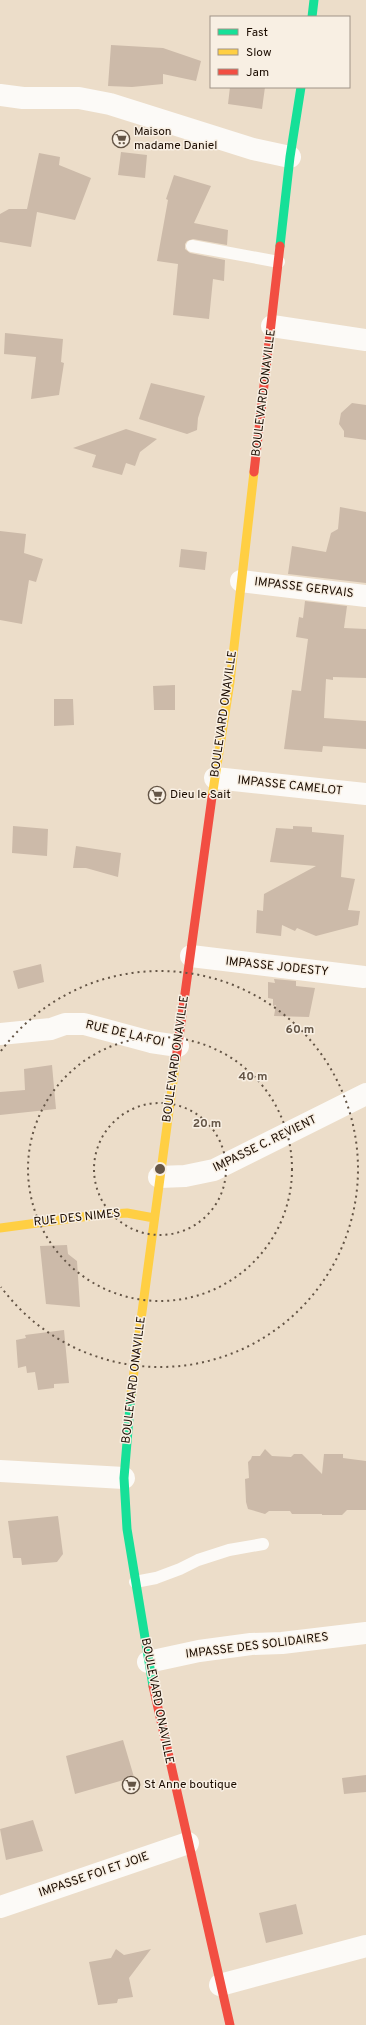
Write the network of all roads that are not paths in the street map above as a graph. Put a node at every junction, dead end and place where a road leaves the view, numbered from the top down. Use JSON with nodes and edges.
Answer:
{"nodes":[{"id":1,"x":314,"y":0,"type":"edge"},
{"id":2,"x":312,"y":16,"type":"edge"},
{"id":3,"x":301,"y":88,"type":"edge"},
{"id":4,"x":0,"y":95,"type":"edge"},
{"id":5,"x":290,"y":157,"type":"junction"},
{"id":6,"x":192,"y":246,"type":"dead end"},
{"id":7,"x":279,"y":262,"type":"junction"},
{"id":8,"x":272,"y":326,"type":"junction"},
{"id":9,"x":366,"y":340,"type":"edge"},
{"id":10,"x":241,"y":581,"type":"junction"},
{"id":11,"x":366,"y":596,"type":"edge"},
{"id":12,"x":215,"y":778,"type":"junction"},
{"id":13,"x":366,"y":794,"type":"edge"},
{"id":14,"x":191,"y":956,"type":"junction"},
{"id":15,"x":364,"y":977,"type":"dead end"},
{"id":16,"x":0,"y":1034,"type":"edge"},
{"id":17,"x":178,"y":1046,"type":"junction"},
{"id":18,"x":366,"y":1094,"type":"edge"},
{"id":19,"x":159,"y":1177,"type":"junction"},
{"id":20,"x":154,"y":1218,"type":"junction"},
{"id":21,"x":0,"y":1228,"type":"edge"},
{"id":22,"x":0,"y":1471,"type":"edge"},
{"id":23,"x":124,"y":1478,"type":"junction"},
{"id":24,"x":263,"y":1544,"type":"dead end"},
{"id":25,"x":135,"y":1582,"type":"junction"},
{"id":26,"x":366,"y":1633,"type":"edge"},
{"id":27,"x":148,"y":1662,"type":"junction"},
{"id":28,"x":188,"y":1843,"type":"junction"},
{"id":29,"x":0,"y":1907,"type":"edge"},
{"id":30,"x":366,"y":1946,"type":"edge"},
{"id":31,"x":220,"y":1985,"type":"junction"},
{"id":32,"x":230,"y":2025,"type":"edge"}],
"edges":[{"from":1,"to":2,"type":"street"},
{"from":3,"to":5,"type":"street","name":"BOULEVARD ONAVILLE"},
{"from":4,"to":5,"type":"street"},
{"from":5,"to":7,"type":"street","name":"BOULEVARD ONAVILLE"},
{"from":6,"to":7,"type":"lane"},
{"from":7,"to":8,"type":"street","name":"BOULEVARD ONAVILLE"},
{"from":8,"to":9,"type":"street"},
{"from":8,"to":10,"type":"street","name":"BOULEVARD ONAVILLE"},
{"from":10,"to":11,"type":"street","name":"IMPASSE GERVAIS"},
{"from":10,"to":12,"type":"street","name":"BOULEVARD ONAVILLE"},
{"from":12,"to":13,"type":"street","name":"IMPASSE CAMELOT"},
{"from":12,"to":14,"type":"street","name":"BOULEVARD ONAVILLE"},
{"from":14,"to":15,"type":"street","name":"IMPASSE JODESTY"},
{"from":14,"to":17,"type":"street","name":"BOULEVARD ONAVILLE"},
{"from":16,"to":17,"type":"street","name":"RUE DE LA FOI"},
{"from":17,"to":19,"type":"street","name":"BOULEVARD ONAVILLE"},
{"from":18,"to":19,"type":"street","name":"IMPASSE C. REVIENT"},
{"from":19,"to":20,"type":"street","name":"BOULEVARD ONAVILLE"},
{"from":20,"to":21,"type":"street","name":"RUE DES NIMES"},
{"from":20,"to":23,"type":"street","name":"BOULEVARD ONAVILLE"},
{"from":22,"to":23,"type":"street"},
{"from":23,"to":25,"type":"street","name":"BOULEVARD ONAVILLE"},
{"from":24,"to":25,"type":"lane"},
{"from":25,"to":27,"type":"street","name":"BOULEVARD ONAVILLE"},
{"from":26,"to":27,"type":"street","name":"IMPASSE DES SOLIDAIRES"},
{"from":27,"to":28,"type":"street","name":"BOULEVARD ONAVILLE"},
{"from":28,"to":29,"type":"street","name":"IMPASSE FOI ET JOIE"},
{"from":28,"to":31,"type":"street","name":"BOULEVARD ONAVILLE"},
{"from":30,"to":31,"type":"street"},
{"from":31,"to":32,"type":"street","name":"BOULEVARD ONAVILLE"}]}
